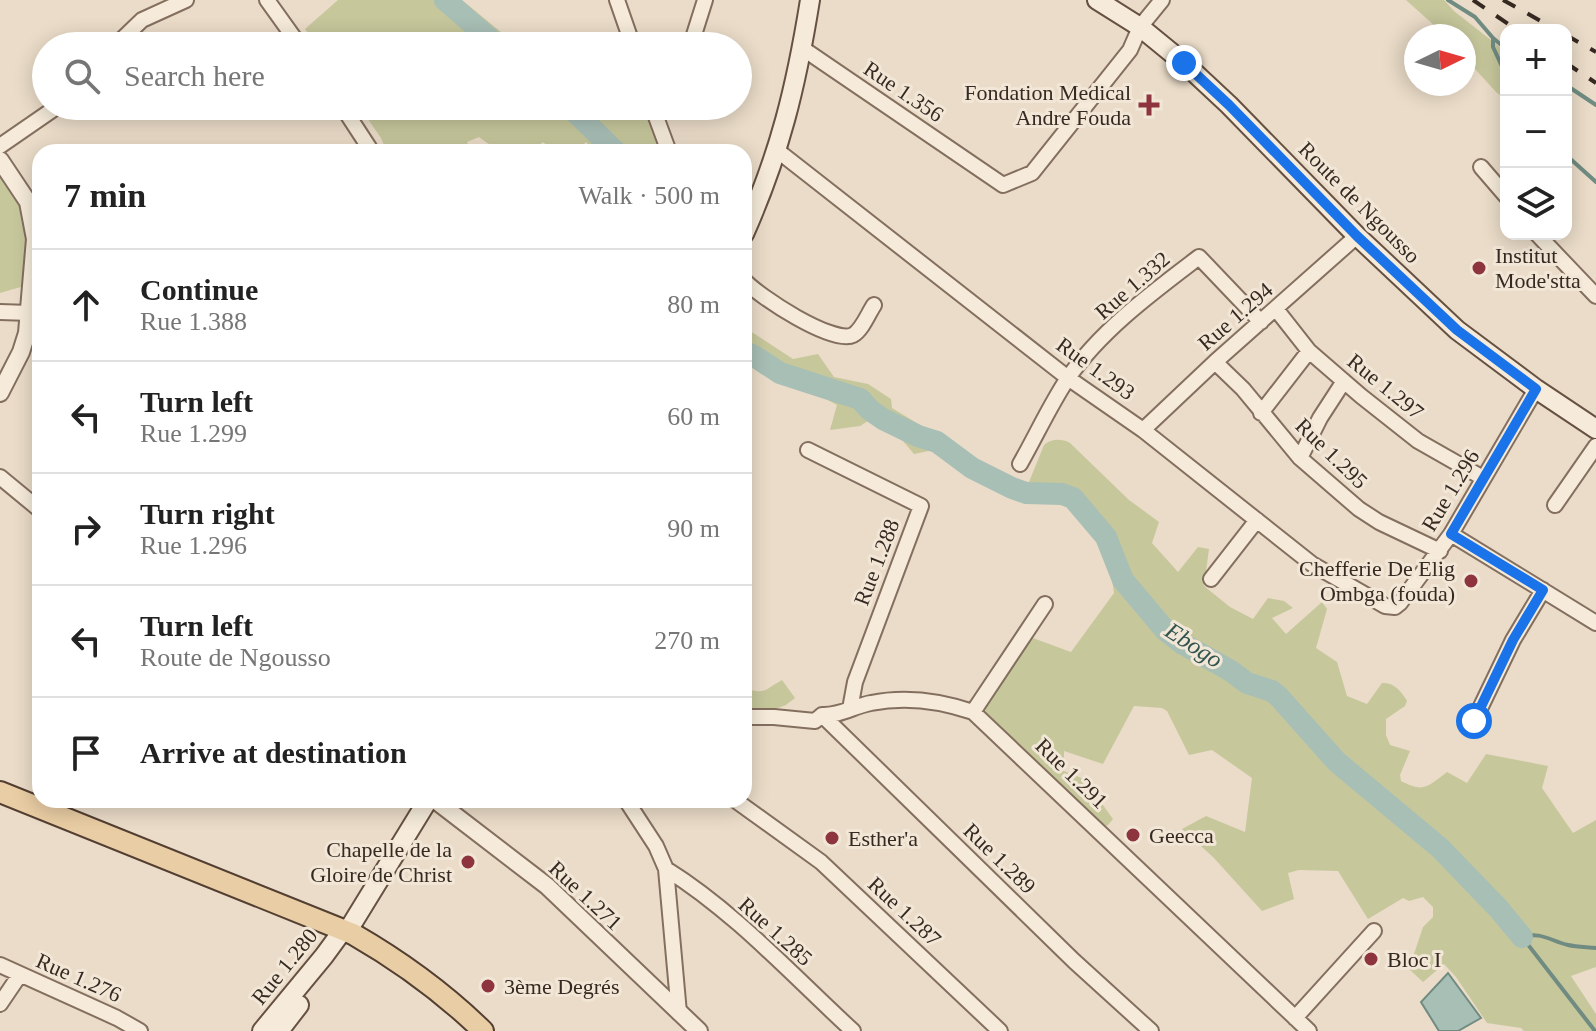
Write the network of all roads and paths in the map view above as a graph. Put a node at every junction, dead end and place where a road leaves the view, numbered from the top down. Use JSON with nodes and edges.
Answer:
{"nodes":[{"id":1,"x":186,"y":0,"type":"edge"},
{"id":2,"x":267,"y":0,"type":"edge"},
{"id":3,"x":617,"y":0,"type":"edge"},
{"id":4,"x":705,"y":0,"type":"edge"},
{"id":5,"x":810,"y":0,"type":"edge"},
{"id":6,"x":1097,"y":0,"type":"edge"},
{"id":7,"x":1162,"y":0,"type":"edge"},
{"id":8,"x":1140,"y":27,"type":"junction"},
{"id":9,"x":130,"y":32,"type":"edge"},
{"id":10,"x":290,"y":32,"type":"edge"},
{"id":11,"x":628,"y":32,"type":"edge"},
{"id":12,"x":695,"y":32,"type":"edge"},
{"id":13,"x":802,"y":48,"type":"junction"},
{"id":14,"x":38,"y":120,"type":"edge"},
{"id":15,"x":351,"y":120,"type":"edge"},
{"id":16,"x":657,"y":120,"type":"edge"},
{"id":17,"x":367,"y":144,"type":"edge"},
{"id":18,"x":666,"y":144,"type":"edge"},
{"id":19,"x":0,"y":146,"type":"edge"},
{"id":20,"x":778,"y":151,"type":"junction"},
{"id":21,"x":0,"y":160,"type":"edge"},
{"id":22,"x":1481,"y":167,"type":"dead end"},
{"id":23,"x":1500,"y":189,"type":"edge"},
{"id":24,"x":752,"y":214,"type":"edge"},
{"id":25,"x":32,"y":216,"type":"edge"},
{"id":26,"x":1357,"y":236,"type":"junction"},
{"id":27,"x":1543,"y":240,"type":"edge"},
{"id":28,"x":752,"y":285,"type":"edge"},
{"id":29,"x":32,"y":294,"type":"edge"},
{"id":30,"x":1596,"y":296,"type":"edge"},
{"id":31,"x":874,"y":305,"type":"dead end"},
{"id":32,"x":1276,"y":309,"type":"junction"},
{"id":33,"x":0,"y":312,"type":"edge"},
{"id":34,"x":30,"y":313,"type":"junction"},
{"id":35,"x":1261,"y":322,"type":"junction"},
{"id":36,"x":32,"y":326,"type":"edge"},
{"id":37,"x":32,"y":335,"type":"edge"},
{"id":38,"x":1309,"y":351,"type":"junction"},
{"id":39,"x":1215,"y":362,"type":"junction"},
{"id":40,"x":1068,"y":378,"type":"junction"},
{"id":41,"x":1344,"y":381,"type":"junction"},
{"id":42,"x":1536,"y":389,"type":"junction"},
{"id":43,"x":0,"y":393,"type":"edge"},
{"id":44,"x":1261,"y":413,"type":"junction"},
{"id":45,"x":1596,"y":429,"type":"edge"},
{"id":46,"x":1143,"y":430,"type":"junction"},
{"id":47,"x":1596,"y":446,"type":"edge"},
{"id":48,"x":808,"y":450,"type":"dead end"},
{"id":49,"x":1300,"y":458,"type":"junction"},
{"id":50,"x":1020,"y":464,"type":"dead end"},
{"id":51,"x":0,"y":477,"type":"edge"},
{"id":52,"x":1483,"y":478,"type":"junction"},
{"id":53,"x":32,"y":503,"type":"edge"},
{"id":54,"x":1555,"y":505,"type":"dead end"},
{"id":55,"x":1257,"y":520,"type":"junction"},
{"id":56,"x":1451,"y":534,"type":"junction"},
{"id":57,"x":1440,"y":551,"type":"junction"},
{"id":58,"x":1211,"y":579,"type":"dead end"},
{"id":59,"x":1543,"y":590,"type":"junction"},
{"id":60,"x":1045,"y":604,"type":"dead end"},
{"id":61,"x":1395,"y":607,"type":"joint"},
{"id":62,"x":1596,"y":623,"type":"edge"},
{"id":63,"x":850,"y":709,"type":"junction"},
{"id":64,"x":973,"y":712,"type":"junction"},
{"id":65,"x":822,"y":715,"type":"junction"},
{"id":66,"x":752,"y":717,"type":"edge"},
{"id":67,"x":1474,"y":721,"type":"dead end"},
{"id":68,"x":0,"y":792,"type":"edge"},
{"id":69,"x":32,"y":805,"type":"edge"},
{"id":70,"x":40,"y":808,"type":"edge"},
{"id":71,"x":423,"y":808,"type":"edge"},
{"id":72,"x":445,"y":808,"type":"edge"},
{"id":73,"x":631,"y":808,"type":"edge"},
{"id":74,"x":746,"y":808,"type":"edge"},
{"id":75,"x":666,"y":869,"type":"junction"},
{"id":76,"x":1374,"y":931,"type":"dead end"},
{"id":77,"x":348,"y":932,"type":"junction"},
{"id":78,"x":0,"y":965,"type":"edge"},
{"id":79,"x":19,"y":976,"type":"junction"},
{"id":80,"x":0,"y":1004,"type":"edge"},
{"id":81,"x":679,"y":1013,"type":"junction"},
{"id":82,"x":1295,"y":1018,"type":"junction"},
{"id":83,"x":140,"y":1031,"type":"edge"},
{"id":84,"x":262,"y":1031,"type":"edge"},
{"id":85,"x":279,"y":1031,"type":"edge"},
{"id":86,"x":483,"y":1031,"type":"edge"},
{"id":87,"x":699,"y":1031,"type":"edge"},
{"id":88,"x":853,"y":1031,"type":"edge"},
{"id":89,"x":1000,"y":1031,"type":"edge"},
{"id":90,"x":1151,"y":1031,"type":"edge"},
{"id":91,"x":1309,"y":1031,"type":"edge"}],
"edges":[{"from":1,"to":9,"type":"street"},
{"from":2,"to":10,"type":"street"},
{"from":3,"to":11,"type":"street"},
{"from":4,"to":12,"type":"street"},
{"from":5,"to":13,"type":"main road"},
{"from":6,"to":8,"type":"main road","name":"Route de Ngousso"},
{"from":7,"to":8,"type":"street"},
{"from":8,"to":13,"type":"street","name":"Rue 1.356"},
{"from":8,"to":26,"type":"main road","name":"Route de Ngousso"},
{"from":13,"to":20,"type":"main road"},
{"from":14,"to":19,"type":"street"},
{"from":15,"to":17,"type":"street"},
{"from":16,"to":18,"type":"street"},
{"from":20,"to":24,"type":"main road"},
{"from":20,"to":40,"type":"street","name":"Rue 1.293"},
{"from":21,"to":25,"type":"street"},
{"from":22,"to":23,"type":"street"},
{"from":26,"to":32,"type":"street","name":"Rue 1.294"},
{"from":26,"to":42,"type":"main road","name":"Route de Ngousso"},
{"from":27,"to":30,"type":"street"},
{"from":28,"to":31,"type":"street"},
{"from":29,"to":34,"type":"street"},
{"from":32,"to":35,"type":"street","name":"Rue 1.294"},
{"from":32,"to":38,"type":"street","name":"Rue 1.297"},
{"from":33,"to":34,"type":"street"},
{"from":34,"to":36,"type":"street"},
{"from":35,"to":39,"type":"street","name":"Rue 1.294"},
{"from":35,"to":40,"type":"street","name":"Rue 1.332"},
{"from":37,"to":43,"type":"street"},
{"from":38,"to":41,"type":"street","name":"Rue 1.297"},
{"from":38,"to":44,"type":"street"},
{"from":39,"to":44,"type":"street","name":"Rue 1.295"},
{"from":39,"to":46,"type":"street","name":"Rue 1.294"},
{"from":40,"to":46,"type":"street","name":"Rue 1.293"},
{"from":40,"to":50,"type":"street","name":"Rue 1.332"},
{"from":41,"to":49,"type":"street"},
{"from":41,"to":52,"type":"street","name":"Rue 1.297"},
{"from":42,"to":45,"type":"main road","name":"Route de Ngousso"},
{"from":42,"to":52,"type":"street","name":"Rue 1.296"},
{"from":44,"to":49,"type":"street","name":"Rue 1.295"},
{"from":46,"to":55,"type":"street","name":"Rue 1.293"},
{"from":47,"to":54,"type":"street"},
{"from":48,"to":63,"type":"street","name":"Rue 1.288"},
{"from":49,"to":57,"type":"street","name":"Rue 1.295"},
{"from":51,"to":53,"type":"street"},
{"from":52,"to":56,"type":"street","name":"Rue 1.296"},
{"from":55,"to":58,"type":"street"},
{"from":55,"to":61,"type":"street","name":"Rue 1.293"},
{"from":56,"to":57,"type":"street","name":"Rue 1.296"},
{"from":56,"to":59,"type":"street"},
{"from":57,"to":61,"type":"street","name":"Rue 1.296"},
{"from":59,"to":62,"type":"street"},
{"from":59,"to":67,"type":"street"},
{"from":60,"to":64,"type":"street"},
{"from":63,"to":64,"type":"street"},
{"from":63,"to":65,"type":"street"},
{"from":64,"to":82,"type":"street","name":"Rue 1.291"},
{"from":65,"to":66,"type":"street"},
{"from":65,"to":90,"type":"street","name":"Rue 1.289"},
{"from":68,"to":69,"type":"main road"},
{"from":70,"to":77,"type":"main road"},
{"from":71,"to":77,"type":"main road"},
{"from":72,"to":81,"type":"street","name":"Rue 1.271"},
{"from":73,"to":75,"type":"street"},
{"from":74,"to":89,"type":"street","name":"Rue 1.287"},
{"from":75,"to":81,"type":"street"},
{"from":75,"to":88,"type":"street","name":"Rue 1.285"},
{"from":76,"to":82,"type":"street"},
{"from":77,"to":84,"type":"main road","name":"Rue 1.280"},
{"from":77,"to":85,"type":"main road","name":"Rue 1.280"},
{"from":77,"to":86,"type":"main road"},
{"from":78,"to":79,"type":"street","name":"Rue 1.276"},
{"from":79,"to":80,"type":"street"},
{"from":79,"to":83,"type":"street","name":"Rue 1.276"},
{"from":81,"to":87,"type":"street","name":"Rue 1.271"},
{"from":82,"to":91,"type":"street","name":"Rue 1.291"}]}
